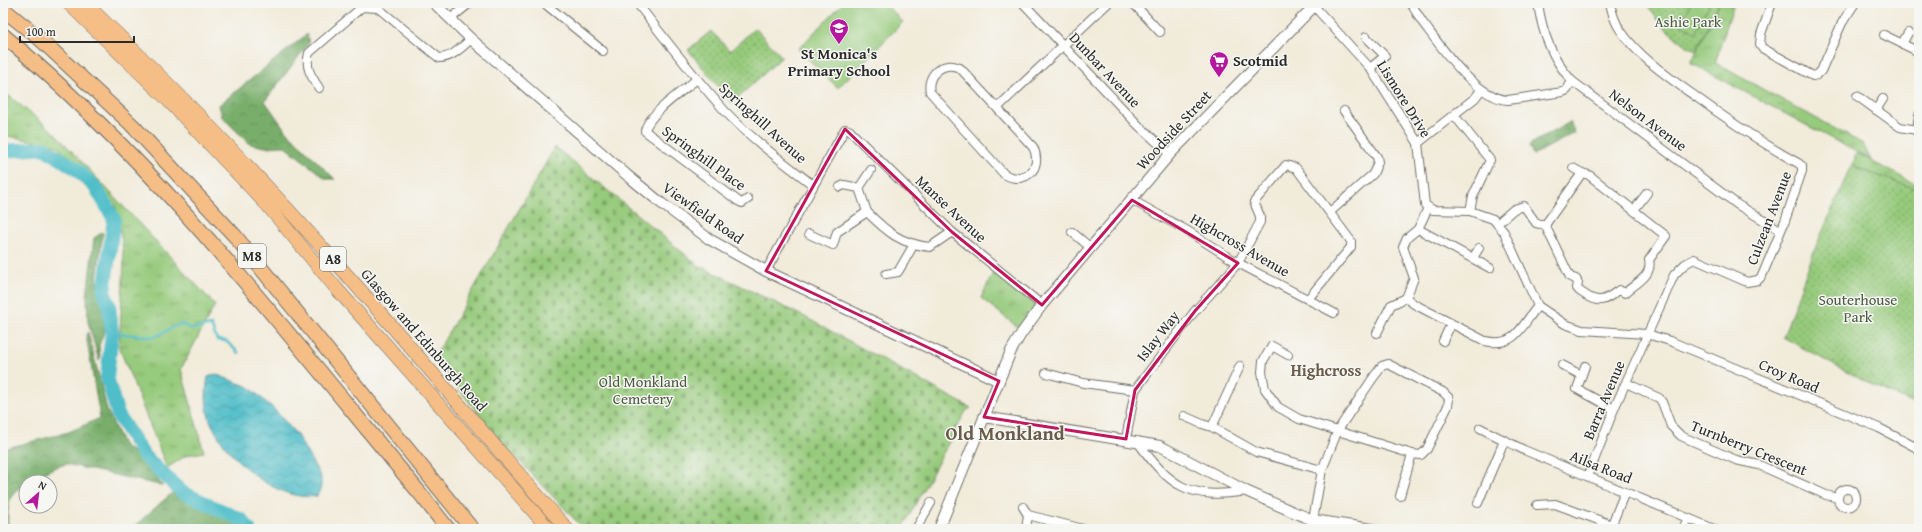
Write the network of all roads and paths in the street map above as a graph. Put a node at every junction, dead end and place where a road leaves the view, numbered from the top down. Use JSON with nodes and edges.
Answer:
{"nodes":[{"id":1,"x":68,"y":3,"type":"edge"},
{"id":2,"x":85,"y":3,"type":"edge"},
{"id":3,"x":434,"y":3,"type":"edge"},
{"id":4,"x":470,"y":3,"type":"edge"},
{"id":5,"x":544,"y":3,"type":"edge"},
{"id":6,"x":638,"y":3,"type":"edge"},
{"id":7,"x":1023,"y":3,"type":"edge"},
{"id":8,"x":1108,"y":3,"type":"edge"},
{"id":9,"x":1133,"y":3,"type":"edge"},
{"id":10,"x":1411,"y":3,"type":"edge"},
{"id":11,"x":1538,"y":3,"type":"edge"},
{"id":12,"x":1610,"y":3,"type":"edge"},
{"id":13,"x":1772,"y":3,"type":"edge"},
{"id":14,"x":1854,"y":3,"type":"edge"},
{"id":15,"x":1316,"y":5,"type":"edge"},
{"id":16,"x":3,"y":9,"type":"edge"},
{"id":17,"x":450,"y":19,"type":"junction"},
{"id":18,"x":1160,"y":32,"type":"dead end"},
{"id":19,"x":1908,"y":32,"type":"dead end"},
{"id":20,"x":3,"y":35,"type":"edge"},
{"id":21,"x":1884,"y":35,"type":"dead end"},
{"id":22,"x":1366,"y":37,"type":"dead end"},
{"id":23,"x":471,"y":39,"type":"junction"},
{"id":24,"x":1902,"y":44,"type":"junction"},
{"id":25,"x":1062,"y":45,"type":"junction"},
{"id":26,"x":603,"y":52,"type":"dead end"},
{"id":27,"x":1919,"y":52,"type":"edge"},
{"id":28,"x":1370,"y":68,"type":"junction"},
{"id":29,"x":697,"y":79,"type":"junction"},
{"id":30,"x":1572,"y":81,"type":"junction"},
{"id":31,"x":319,"y":88,"type":"dead end"},
{"id":32,"x":1481,"y":90,"type":"junction"},
{"id":33,"x":1857,"y":96,"type":"dead end"},
{"id":34,"x":1883,"y":99,"type":"dead end"},
{"id":35,"x":997,"y":108,"type":"junction"},
{"id":36,"x":1876,"y":110,"type":"junction"},
{"id":37,"x":1344,"y":111,"type":"dead end"},
{"id":38,"x":1919,"y":114,"type":"edge"},
{"id":39,"x":1454,"y":116,"type":"junction"},
{"id":40,"x":1918,"y":133,"type":"edge"},
{"id":41,"x":1418,"y":143,"type":"junction"},
{"id":42,"x":1170,"y":154,"type":"junction"},
{"id":43,"x":1573,"y":168,"type":"dead end"},
{"id":44,"x":871,"y":170,"type":"dead end"},
{"id":45,"x":1582,"y":173,"type":"junction"},
{"id":46,"x":813,"y":185,"type":"junction"},
{"id":47,"x":840,"y":187,"type":"dead end"},
{"id":48,"x":859,"y":188,"type":"junction"},
{"id":49,"x":1647,"y":193,"type":"dead end"},
{"id":50,"x":748,"y":199,"type":"dead end"},
{"id":51,"x":1132,"y":200,"type":"junction"},
{"id":52,"x":1428,"y":208,"type":"junction"},
{"id":53,"x":1634,"y":210,"type":"junction"},
{"id":54,"x":1470,"y":211,"type":"junction"},
{"id":55,"x":867,"y":212,"type":"junction"},
{"id":56,"x":1330,"y":212,"type":"junction"},
{"id":57,"x":1498,"y":223,"type":"junction"},
{"id":58,"x":1545,"y":225,"type":"junction"},
{"id":59,"x":1418,"y":230,"type":"junction"},
{"id":60,"x":1780,"y":230,"type":"junction"},
{"id":61,"x":952,"y":232,"type":"junction"},
{"id":62,"x":1072,"y":232,"type":"dead end"},
{"id":63,"x":809,"y":234,"type":"dead end"},
{"id":64,"x":913,"y":246,"type":"junction"},
{"id":65,"x":1091,"y":248,"type":"junction"},
{"id":66,"x":1479,"y":248,"type":"dead end"},
{"id":67,"x":1473,"y":258,"type":"junction"},
{"id":68,"x":1238,"y":263,"type":"junction"},
{"id":69,"x":1490,"y":268,"type":"dead end"},
{"id":70,"x":766,"y":271,"type":"junction"},
{"id":71,"x":886,"y":274,"type":"dead end"},
{"id":72,"x":1406,"y":298,"type":"junction"},
{"id":73,"x":1308,"y":299,"type":"junction"},
{"id":74,"x":1042,"y":305,"type":"junction"},
{"id":75,"x":1538,"y":306,"type":"junction"},
{"id":76,"x":1334,"y":313,"type":"dead end"},
{"id":77,"x":1451,"y":324,"type":"junction"},
{"id":78,"x":1377,"y":333,"type":"dead end"},
{"id":79,"x":1647,"y":334,"type":"junction"},
{"id":80,"x":1443,"y":341,"type":"dead end"},
{"id":81,"x":1288,"y":355,"type":"dead end"},
{"id":82,"x":1562,"y":365,"type":"dead end"},
{"id":83,"x":1240,"y":366,"type":"dead end"},
{"id":84,"x":1586,"y":366,"type":"dead end"},
{"id":85,"x":1046,"y":373,"type":"dead end"},
{"id":86,"x":1581,"y":375,"type":"junction"},
{"id":87,"x":999,"y":381,"type":"junction"},
{"id":88,"x":1626,"y":383,"type":"junction"},
{"id":89,"x":1135,"y":390,"type":"junction"},
{"id":90,"x":1614,"y":409,"type":"junction"},
{"id":91,"x":1184,"y":416,"type":"dead end"},
{"id":92,"x":984,"y":417,"type":"junction"},
{"id":93,"x":1212,"y":427,"type":"junction"},
{"id":94,"x":1480,"y":428,"type":"dead end"},
{"id":95,"x":1338,"y":430,"type":"junction"},
{"id":96,"x":1126,"y":439,"type":"junction"},
{"id":97,"x":1137,"y":441,"type":"junction"},
{"id":98,"x":1504,"y":441,"type":"junction"},
{"id":99,"x":1919,"y":449,"type":"edge"},
{"id":100,"x":1412,"y":454,"type":"junction"},
{"id":101,"x":1322,"y":470,"type":"junction"},
{"id":102,"x":1588,"y":476,"type":"junction"},
{"id":103,"x":1246,"y":491,"type":"junction"},
{"id":104,"x":1625,"y":492,"type":"junction"},
{"id":105,"x":1400,"y":496,"type":"dead end"},
{"id":106,"x":1838,"y":498,"type":"dead end"},
{"id":107,"x":931,"y":503,"type":"dead end"},
{"id":108,"x":1478,"y":504,"type":"dead end"},
{"id":109,"x":1537,"y":505,"type":"dead end"},
{"id":110,"x":1023,"y":507,"type":"dead end"},
{"id":111,"x":1028,"y":515,"type":"junction"},
{"id":112,"x":1688,"y":518,"type":"junction"},
{"id":113,"x":1314,"y":520,"type":"junction"},
{"id":114,"x":1611,"y":527,"type":"edge"},
{"id":115,"x":448,"y":529,"type":"edge"},
{"id":116,"x":472,"y":529,"type":"edge"},
{"id":117,"x":549,"y":529,"type":"edge"},
{"id":118,"x":567,"y":529,"type":"edge"},
{"id":119,"x":916,"y":529,"type":"edge"},
{"id":120,"x":939,"y":529,"type":"edge"},
{"id":121,"x":1026,"y":529,"type":"edge"},
{"id":122,"x":1082,"y":529,"type":"edge"},
{"id":123,"x":1372,"y":529,"type":"edge"},
{"id":124,"x":1683,"y":529,"type":"edge"},
{"id":125,"x":1714,"y":529,"type":"edge"}],
"edges":[{"from":1,"to":117,"type":"highway","name":"Glasgow and Edinburgh Road","number":"A8"},
{"from":2,"to":118,"type":"highway","name":"Glasgow and Edinburgh Road","number":"A8"},
{"from":3,"to":17,"type":"street","name":"Viewfield Road"},
{"from":4,"to":17,"type":"street"},
{"from":5,"to":26,"type":"street"},
{"from":6,"to":29,"type":"street","name":"Springhill Avenue"},
{"from":7,"to":25,"type":"street","name":"Dunbar Avenue"},
{"from":8,"to":25,"type":"street"},
{"from":9,"to":18,"type":"street"},
{"from":10,"to":32,"type":"street"},
{"from":11,"to":30,"type":"street","name":"Nelson Avenue"},
{"from":12,"to":60,"type":"street","name":"Culzean Avenue"},
{"from":13,"to":14,"type":"street"},
{"from":15,"to":28,"type":"street","name":"Lismore Drive"},
{"from":15,"to":42,"type":"street","name":"Woodside Street"},
{"from":16,"to":116,"type":"highway","number":"M8"},
{"from":17,"to":23,"type":"street","name":"Viewfield Road"},
{"from":19,"to":24,"type":"street"},
{"from":20,"to":115,"type":"highway","number":"M8"},
{"from":21,"to":24,"type":"street"},
{"from":22,"to":28,"type":"street"},
{"from":23,"to":31,"type":"street"},
{"from":23,"to":70,"type":"street","name":"Viewfield Road"},
{"from":24,"to":27,"type":"street"},
{"from":25,"to":35,"type":"street"},
{"from":25,"to":42,"type":"street","name":"Dunbar Avenue"},
{"from":28,"to":41,"type":"street","name":"Lismore Drive"},
{"from":29,"to":46,"type":"street","name":"Springhill Avenue"},
{"from":29,"to":50,"type":"street","name":"Springhill Place"},
{"from":30,"to":32,"type":"street"},
{"from":30,"to":60,"type":"street","name":"Nelson Avenue"},
{"from":32,"to":39,"type":"street"},
{"from":33,"to":36,"type":"street"},
{"from":34,"to":36,"type":"street"},
{"from":35,"to":35,"type":"street"},
{"from":36,"to":40,"type":"street"},
{"from":37,"to":56,"type":"street"},
{"from":38,"to":40,"type":"street"},
{"from":39,"to":41,"type":"street"},
{"from":39,"to":54,"type":"street"},
{"from":41,"to":52,"type":"street","name":"Lismore Drive"},
{"from":42,"to":51,"type":"street","name":"Woodside Street"},
{"from":43,"to":45,"type":"street"},
{"from":44,"to":48,"type":"street"},
{"from":45,"to":53,"type":"street"},
{"from":45,"to":58,"type":"street"},
{"from":46,"to":61,"type":"street","name":"Manse Avenue"},
{"from":46,"to":70,"type":"street"},
{"from":47,"to":48,"type":"street"},
{"from":48,"to":55,"type":"street"},
{"from":49,"to":53,"type":"street"},
{"from":51,"to":65,"type":"street","name":"Woodside Street"},
{"from":51,"to":68,"type":"street","name":"Highcross Avenue"},
{"from":52,"to":54,"type":"street"},
{"from":52,"to":59,"type":"street"},
{"from":53,"to":58,"type":"street"},
{"from":54,"to":57,"type":"street"},
{"from":55,"to":63,"type":"street"},
{"from":55,"to":64,"type":"street"},
{"from":56,"to":68,"type":"street","name":"Islay Way"},
{"from":56,"to":73,"type":"street"},
{"from":57,"to":58,"type":"street"},
{"from":57,"to":75,"type":"street"},
{"from":59,"to":67,"type":"street"},
{"from":59,"to":72,"type":"street"},
{"from":60,"to":79,"type":"street","name":"Culzean Avenue"},
{"from":61,"to":64,"type":"street"},
{"from":61,"to":74,"type":"street","name":"Manse Avenue"},
{"from":62,"to":65,"type":"street"},
{"from":64,"to":71,"type":"street"},
{"from":65,"to":74,"type":"street","name":"Woodside Street"},
{"from":66,"to":67,"type":"street"},
{"from":67,"to":69,"type":"street"},
{"from":68,"to":73,"type":"street","name":"Highcross Avenue"},
{"from":68,"to":89,"type":"street","name":"Islay Way"},
{"from":70,"to":87,"type":"street","name":"Viewfield Road"},
{"from":72,"to":77,"type":"street"},
{"from":72,"to":78,"type":"street"},
{"from":73,"to":76,"type":"street","name":"Highcross Avenue"},
{"from":74,"to":87,"type":"street","name":"Woodside Street"},
{"from":75,"to":77,"type":"street"},
{"from":75,"to":79,"type":"street"},
{"from":77,"to":80,"type":"street"},
{"from":79,"to":88,"type":"street","name":"Barra Avenue"},
{"from":79,"to":99,"type":"street","name":"Croy Road"},
{"from":81,"to":95,"type":"street"},
{"from":82,"to":86,"type":"street"},
{"from":83,"to":93,"type":"street"},
{"from":84,"to":86,"type":"street"},
{"from":85,"to":89,"type":"street"},
{"from":86,"to":90,"type":"street"},
{"from":87,"to":92,"type":"street","name":"Woodside Street"},
{"from":88,"to":90,"type":"street","name":"Barra Avenue"},
{"from":88,"to":106,"type":"street","name":"Turnberry Crescent"},
{"from":89,"to":96,"type":"street","name":"Islay Way"},
{"from":90,"to":102,"type":"street","name":"Barra Avenue"},
{"from":91,"to":93,"type":"street"},
{"from":92,"to":96,"type":"street"},
{"from":92,"to":120,"type":"street","name":"Woodside Street"},
{"from":93,"to":101,"type":"street"},
{"from":94,"to":98,"type":"street","name":"Ailsa Road"},
{"from":95,"to":100,"type":"street"},
{"from":95,"to":100,"type":"street"},
{"from":95,"to":101,"type":"street"},
{"from":96,"to":97,"type":"street"},
{"from":97,"to":103,"type":"street"},
{"from":97,"to":103,"type":"street"},
{"from":98,"to":102,"type":"street","name":"Ailsa Road"},
{"from":98,"to":108,"type":"street"},
{"from":100,"to":105,"type":"street"},
{"from":101,"to":113,"type":"street"},
{"from":102,"to":104,"type":"street","name":"Ailsa Road"},
{"from":103,"to":113,"type":"street"},
{"from":104,"to":112,"type":"street","name":"Ailsa Road"},
{"from":104,"to":114,"type":"street"},
{"from":107,"to":119,"type":"street"},
{"from":109,"to":114,"type":"street"},
{"from":110,"to":111,"type":"street"},
{"from":111,"to":121,"type":"street"},
{"from":111,"to":122,"type":"street"},
{"from":112,"to":124,"type":"street"},
{"from":112,"to":125,"type":"street","name":"Ailsa Road"},
{"from":113,"to":123,"type":"street"}]}
